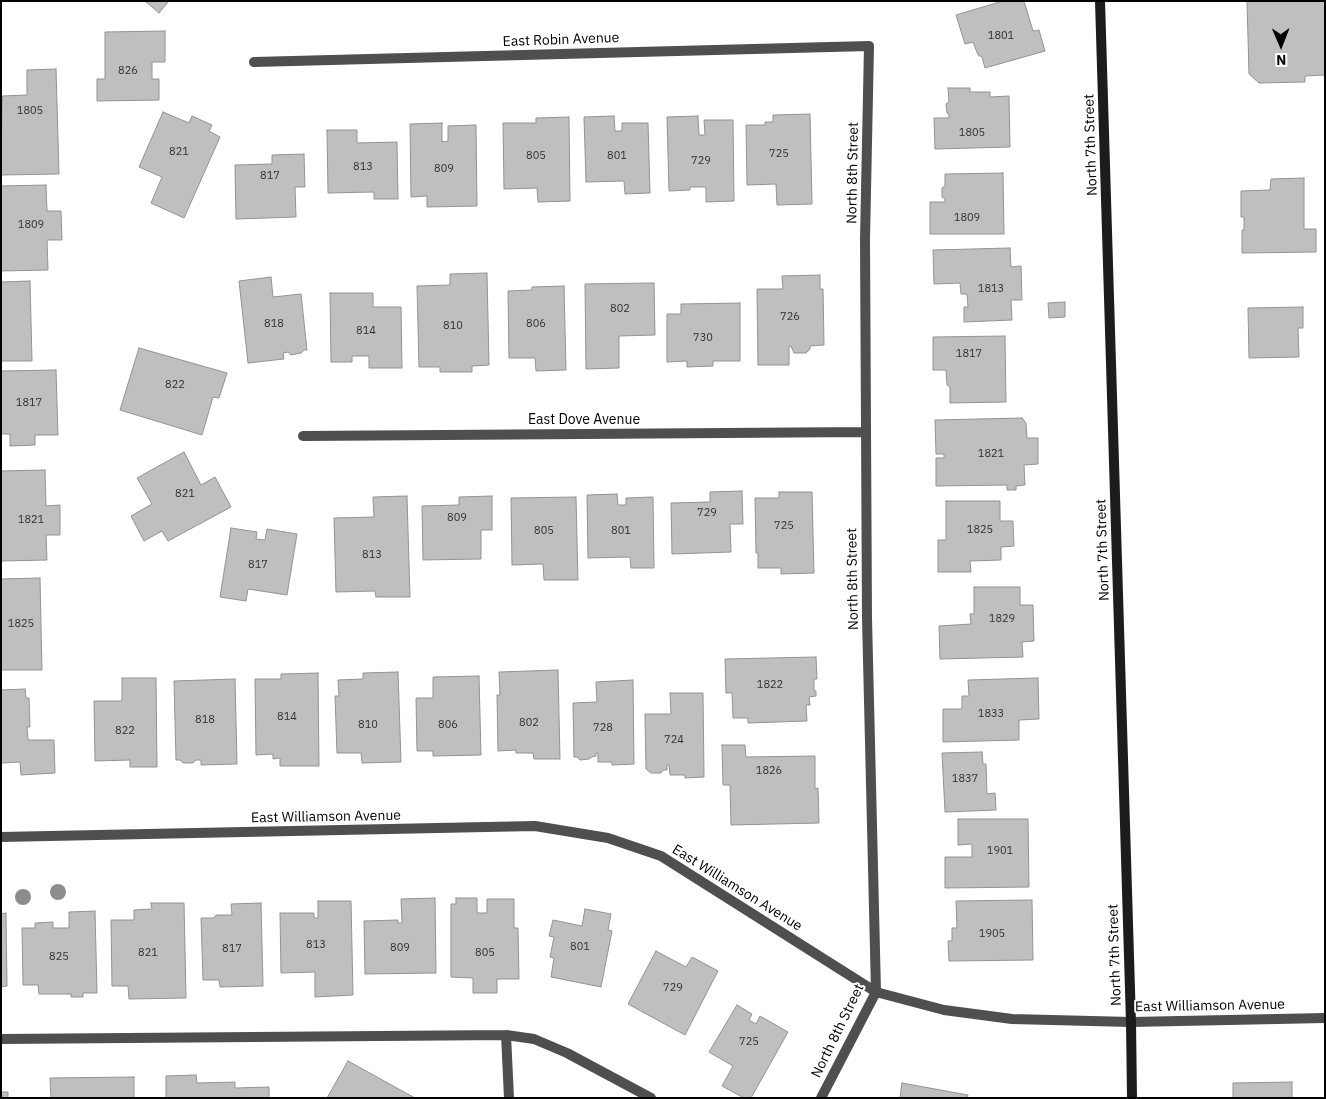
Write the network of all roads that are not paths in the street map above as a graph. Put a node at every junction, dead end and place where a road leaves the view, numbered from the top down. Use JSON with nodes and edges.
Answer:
{"nodes":[{"id":1,"x":1100,"y":1,"type":"edge"},
{"id":2,"x":869,"y":46,"type":"joint"},
{"id":3,"x":254,"y":62,"type":"dead end"},
{"id":4,"x":866,"y":432,"type":"junction"},
{"id":5,"x":302,"y":436,"type":"dead end"},
{"id":6,"x":1,"y":837,"type":"edge"},
{"id":7,"x":876,"y":992,"type":"junction"},
{"id":8,"x":1325,"y":1018,"type":"edge"},
{"id":9,"x":1131,"y":1022,"type":"junction"},
{"id":10,"x":506,"y":1035,"type":"junction"},
{"id":11,"x":1,"y":1039,"type":"edge"},
{"id":12,"x":509,"y":1098,"type":"edge"},
{"id":13,"x":651,"y":1098,"type":"edge"},
{"id":14,"x":821,"y":1098,"type":"edge"},
{"id":15,"x":1132,"y":1098,"type":"edge"}],
"edges":[{"from":1,"to":9,"type":"street","name":"North 7th Street"},
{"from":2,"to":3,"type":"street","name":"East Robin Avenue"},
{"from":2,"to":4,"type":"street","name":"North 8th Street"},
{"from":4,"to":5,"type":"street","name":"East Dove Avenue"},
{"from":4,"to":7,"type":"street","name":"North 8th Street"},
{"from":6,"to":7,"type":"street","name":"East Williamson Avenue"},
{"from":7,"to":9,"type":"street","name":"East Williamson Avenue"},
{"from":7,"to":14,"type":"street","name":"North 8th Street"},
{"from":8,"to":9,"type":"street","name":"East Williamson Avenue"},
{"from":9,"to":15,"type":"street","name":"North 7th Street"},
{"from":10,"to":11,"type":"street"},
{"from":10,"to":12,"type":"street"},
{"from":10,"to":13,"type":"street"}]}
